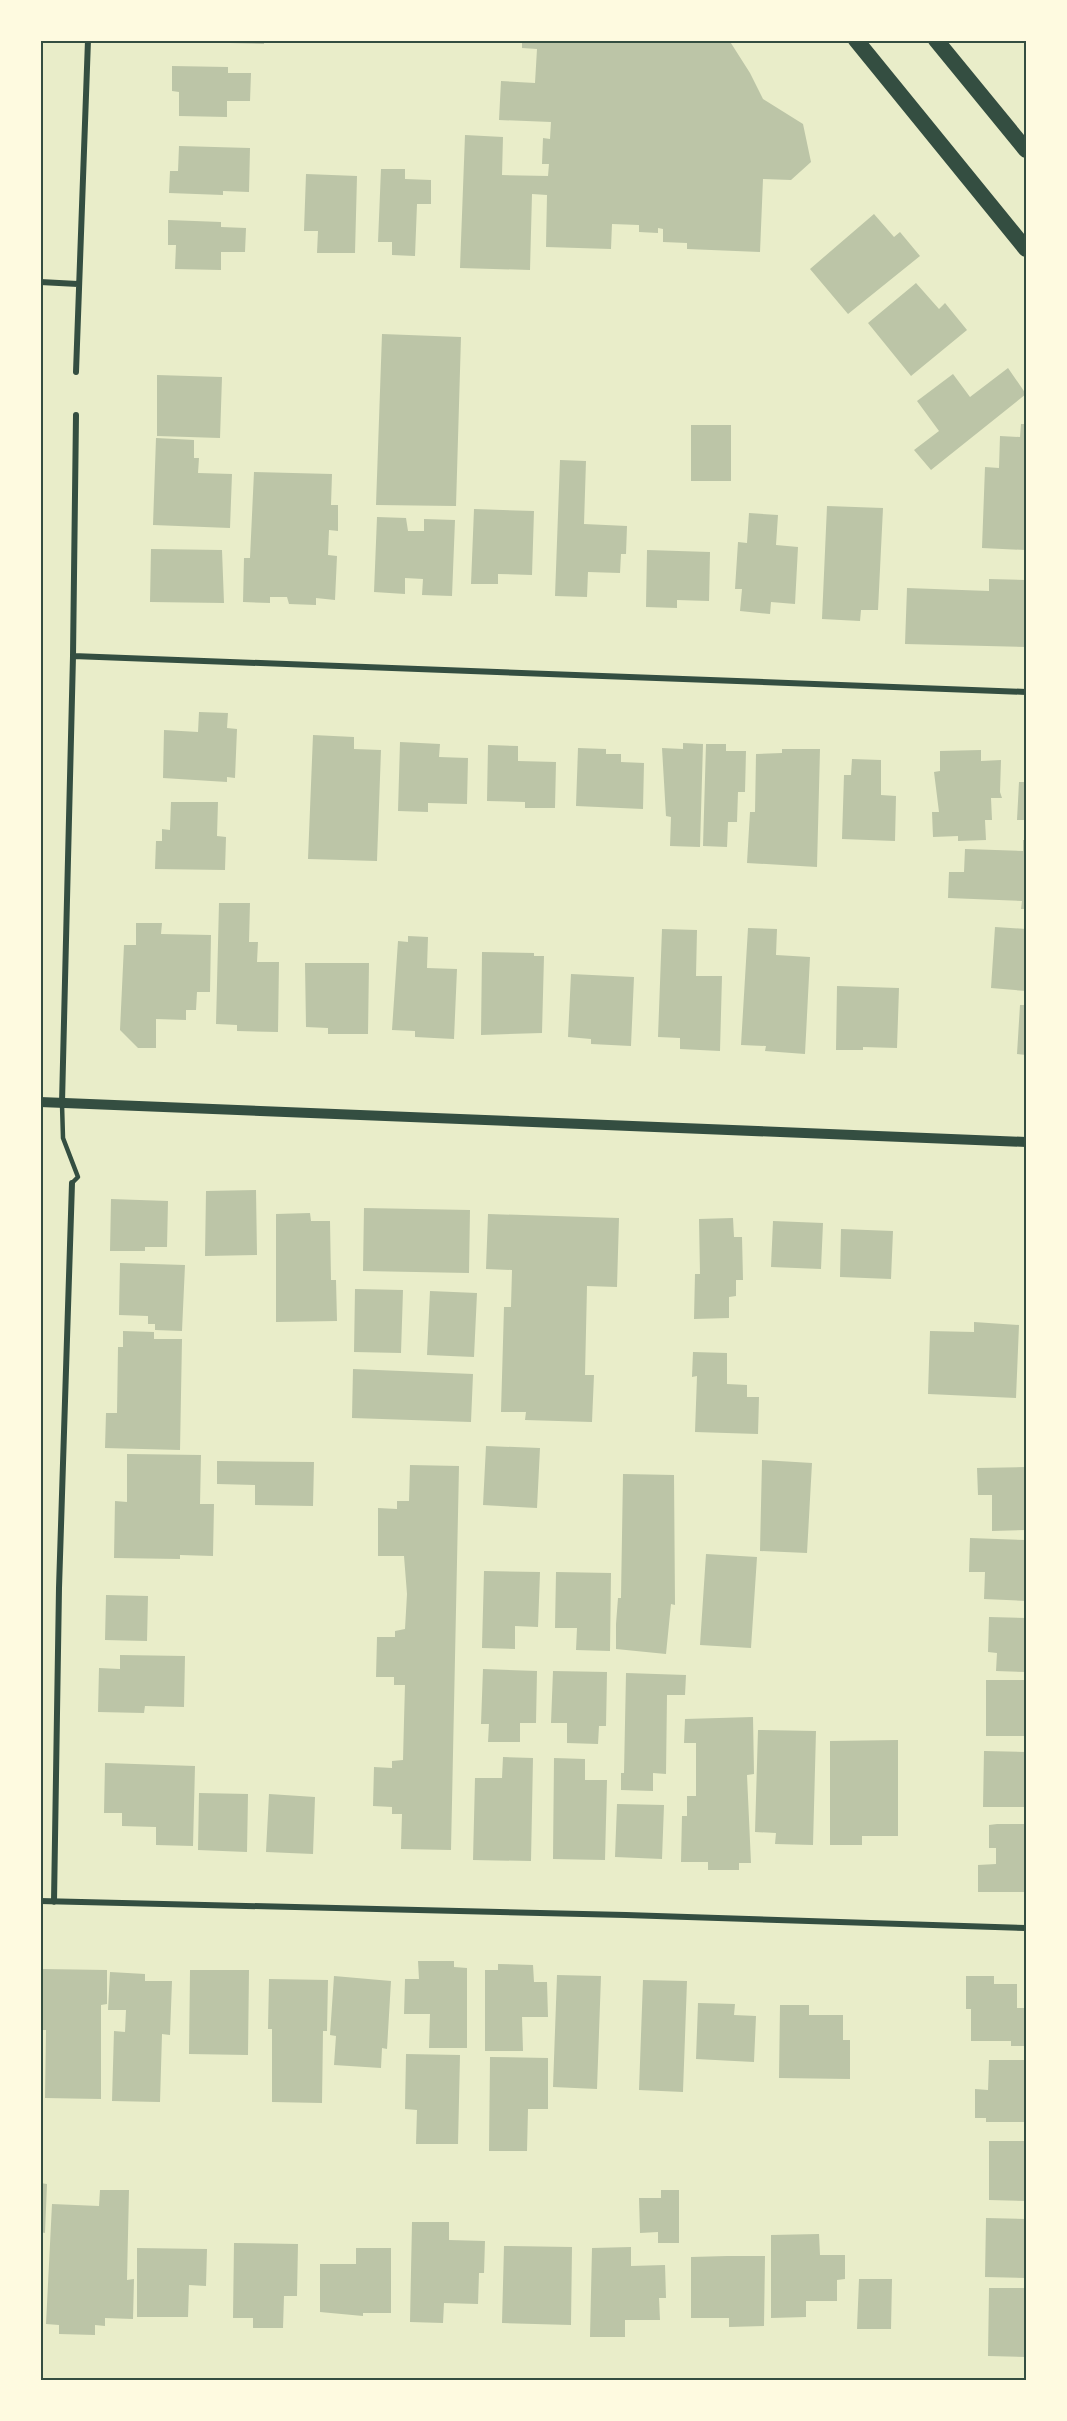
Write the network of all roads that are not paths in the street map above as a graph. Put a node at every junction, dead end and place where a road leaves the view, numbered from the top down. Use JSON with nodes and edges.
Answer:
{"nodes":[{"id":1,"x":88,"y":40,"type":"edge"},
{"id":2,"x":856,"y":40,"type":"edge"},
{"id":3,"x":936,"y":40,"type":"edge"},
{"id":4,"x":1026,"y":150,"type":"edge"},
{"id":5,"x":1026,"y":249,"type":"edge"},
{"id":6,"x":40,"y":282,"type":"edge"},
{"id":7,"x":78,"y":284,"type":"junction"},
{"id":8,"x":76,"y":372,"type":"dead end"},
{"id":9,"x":76,"y":415,"type":"dead end"},
{"id":10,"x":73,"y":656,"type":"junction"},
{"id":11,"x":1026,"y":692,"type":"edge"},
{"id":12,"x":40,"y":1102,"type":"edge"},
{"id":13,"x":62,"y":1103,"type":"junction"},
{"id":14,"x":1026,"y":1142,"type":"edge"},
{"id":15,"x":72,"y":1183,"type":"joint"},
{"id":16,"x":40,"y":1901,"type":"edge"},
{"id":17,"x":54,"y":1902,"type":"junction"},
{"id":18,"x":1026,"y":1928,"type":"edge"}],
"edges":[{"from":1,"to":7,"type":"street"},
{"from":2,"to":5,"type":"highway"},
{"from":3,"to":4,"type":"highway"},
{"from":6,"to":7,"type":"street"},
{"from":7,"to":8,"type":"street"},
{"from":9,"to":10,"type":"street"},
{"from":10,"to":11,"type":"street"},
{"from":10,"to":13,"type":"street"},
{"from":12,"to":13,"type":"street"},
{"from":13,"to":14,"type":"street"},
{"from":13,"to":15,"type":"lane"},
{"from":15,"to":17,"type":"street"},
{"from":16,"to":17,"type":"street"},
{"from":17,"to":18,"type":"street"}]}
